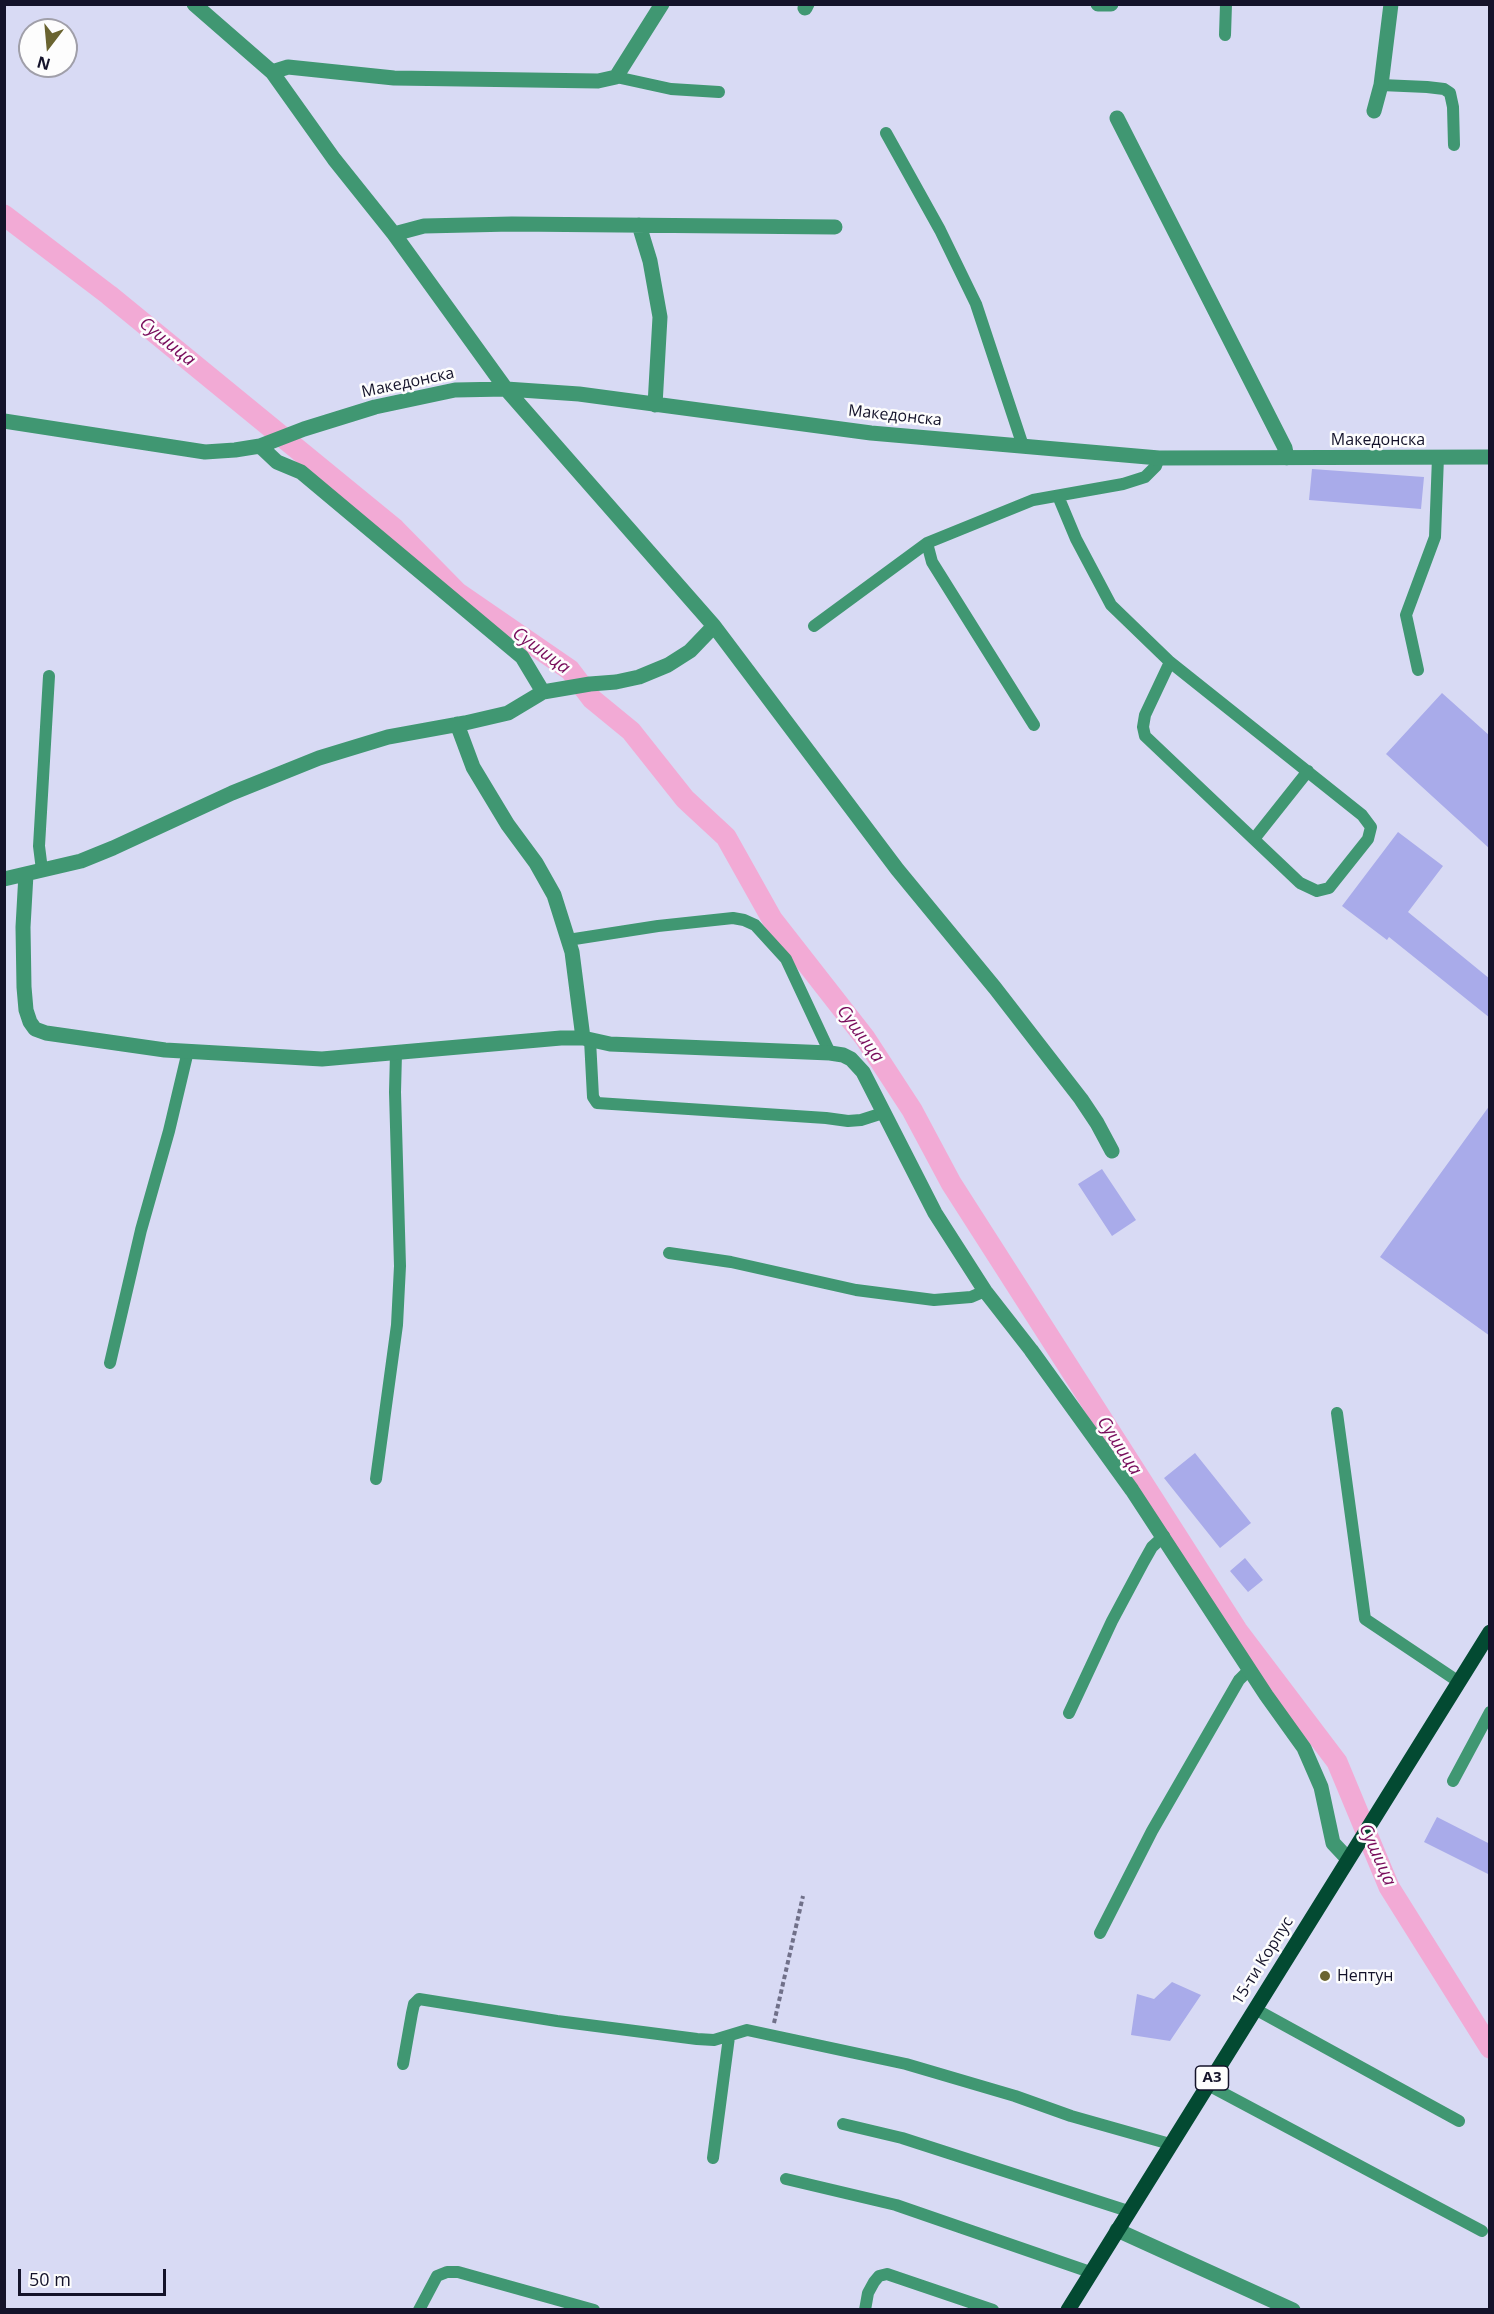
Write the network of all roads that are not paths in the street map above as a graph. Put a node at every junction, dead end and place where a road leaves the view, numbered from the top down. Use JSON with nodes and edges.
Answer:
{"nodes":[{"id":1,"x":662,"y":4,"type":"edge"},
{"id":2,"x":1098,"y":4,"type":"edge"},
{"id":3,"x":1111,"y":4,"type":"edge"},
{"id":4,"x":1226,"y":4,"type":"edge"},
{"id":5,"x":1391,"y":4,"type":"edge"},
{"id":6,"x":204,"y":7,"type":"edge"},
{"id":7,"x":1225,"y":35,"type":"dead end"},
{"id":8,"x":272,"y":72,"type":"junction"},
{"id":9,"x":616,"y":77,"type":"junction"},
{"id":10,"x":1381,"y":85,"type":"junction"},
{"id":11,"x":719,"y":92,"type":"dead end"},
{"id":12,"x":1374,"y":111,"type":"dead end"},
{"id":13,"x":1118,"y":118,"type":"dead end"},
{"id":14,"x":886,"y":133,"type":"dead end"},
{"id":15,"x":1454,"y":145,"type":"dead end"},
{"id":16,"x":639,"y":225,"type":"junction"},
{"id":17,"x":835,"y":227,"type":"dead end"},
{"id":18,"x":394,"y":234,"type":"junction"},
{"id":19,"x":506,"y":389,"type":"junction"},
{"id":20,"x":655,"y":405,"type":"junction"},
{"id":21,"x":4,"y":421,"type":"edge"},
{"id":22,"x":260,"y":446,"type":"junction"},
{"id":23,"x":1023,"y":446,"type":"junction"},
{"id":24,"x":1438,"y":457,"type":"junction"},
{"id":25,"x":1490,"y":457,"type":"edge"},
{"id":26,"x":1159,"y":458,"type":"junction"},
{"id":27,"x":1287,"y":458,"type":"junction"},
{"id":28,"x":1058,"y":496,"type":"junction"},
{"id":29,"x":927,"y":543,"type":"junction"},
{"id":30,"x":714,"y":626,"type":"junction"},
{"id":31,"x":814,"y":626,"type":"dead end"},
{"id":32,"x":1170,"y":662,"type":"junction"},
{"id":33,"x":1418,"y":670,"type":"dead end"},
{"id":34,"x":49,"y":676,"type":"dead end"},
{"id":35,"x":543,"y":692,"type":"junction"},
{"id":36,"x":457,"y":724,"type":"junction"},
{"id":37,"x":1034,"y":725,"type":"dead end"},
{"id":38,"x":1308,"y":771,"type":"junction"},
{"id":39,"x":1254,"y":839,"type":"junction"},
{"id":40,"x":42,"y":870,"type":"junction"},
{"id":41,"x":26,"y":874,"type":"junction"},
{"id":42,"x":4,"y":879,"type":"edge"},
{"id":43,"x":568,"y":940,"type":"junction"},
{"id":44,"x":586,"y":1039,"type":"junction"},
{"id":45,"x":188,"y":1051,"type":"junction"},
{"id":46,"x":396,"y":1053,"type":"junction"},
{"id":47,"x":830,"y":1053,"type":"junction"},
{"id":48,"x":883,"y":1113,"type":"junction"},
{"id":49,"x":1112,"y":1151,"type":"dead end"},
{"id":50,"x":669,"y":1253,"type":"dead end"},
{"id":51,"x":985,"y":1291,"type":"junction"},
{"id":52,"x":110,"y":1363,"type":"dead end"},
{"id":53,"x":1337,"y":1413,"type":"dead end"},
{"id":54,"x":376,"y":1479,"type":"dead end"},
{"id":55,"x":1164,"y":1536,"type":"junction"},
{"id":56,"x":1490,"y":1632,"type":"edge"},
{"id":57,"x":1249,"y":1670,"type":"junction"},
{"id":58,"x":1459,"y":1682,"type":"junction"},
{"id":59,"x":1490,"y":1712,"type":"edge"},
{"id":60,"x":1069,"y":1713,"type":"dead end"},
{"id":61,"x":1453,"y":1781,"type":"dead end"},
{"id":62,"x":1352,"y":1853,"type":"junction"},
{"id":63,"x":1100,"y":1933,"type":"dead end"},
{"id":64,"x":1255,"y":2009,"type":"junction"},
{"id":65,"x":729,"y":2037,"type":"junction"},
{"id":66,"x":403,"y":2064,"type":"dead end"},
{"id":67,"x":1208,"y":2085,"type":"junction"},
{"id":68,"x":1459,"y":2121,"type":"dead end"},
{"id":69,"x":843,"y":2124,"type":"dead end"},
{"id":70,"x":1170,"y":2144,"type":"junction"},
{"id":71,"x":713,"y":2158,"type":"dead end"},
{"id":72,"x":786,"y":2179,"type":"dead end"},
{"id":73,"x":1128,"y":2211,"type":"junction"},
{"id":74,"x":1117,"y":2230,"type":"junction"},
{"id":75,"x":1482,"y":2231,"type":"dead end"},
{"id":76,"x":1090,"y":2272,"type":"junction"},
{"id":77,"x":1073,"y":2308,"type":"edge"},
{"id":78,"x":419,"y":2310,"type":"edge"},
{"id":79,"x":594,"y":2310,"type":"edge"},
{"id":80,"x":865,"y":2310,"type":"edge"},
{"id":81,"x":993,"y":2310,"type":"edge"},
{"id":82,"x":1293,"y":2310,"type":"edge"}],
"edges":[{"from":1,"to":9,"type":"street"},
{"from":2,"to":3,"type":"street"},
{"from":4,"to":7,"type":"lane"},
{"from":5,"to":10,"type":"street"},
{"from":6,"to":8,"type":"street"},
{"from":8,"to":9,"type":"street"},
{"from":8,"to":18,"type":"street"},
{"from":9,"to":11,"type":"lane"},
{"from":10,"to":12,"type":"street"},
{"from":10,"to":15,"type":"lane"},
{"from":13,"to":27,"type":"street"},
{"from":14,"to":23,"type":"lane"},
{"from":16,"to":17,"type":"street"},
{"from":16,"to":18,"type":"street"},
{"from":16,"to":20,"type":"street"},
{"from":18,"to":19,"type":"street"},
{"from":19,"to":20,"type":"street","name":"Македонска"},
{"from":19,"to":22,"type":"street","name":"Македонска"},
{"from":19,"to":30,"type":"street"},
{"from":20,"to":23,"type":"street","name":"Македонска"},
{"from":21,"to":22,"type":"street","name":"Македонска"},
{"from":22,"to":35,"type":"street"},
{"from":23,"to":26,"type":"street","name":"Македонска"},
{"from":24,"to":25,"type":"street","name":"Македонска"},
{"from":24,"to":27,"type":"street","name":"Македонска"},
{"from":24,"to":33,"type":"lane"},
{"from":26,"to":27,"type":"street","name":"Македонска"},
{"from":26,"to":28,"type":"lane"},
{"from":28,"to":29,"type":"lane"},
{"from":28,"to":32,"type":"lane"},
{"from":29,"to":31,"type":"lane"},
{"from":29,"to":37,"type":"lane"},
{"from":30,"to":35,"type":"street"},
{"from":30,"to":49,"type":"street"},
{"from":32,"to":38,"type":"lane"},
{"from":32,"to":39,"type":"lane"},
{"from":34,"to":40,"type":"lane"},
{"from":35,"to":36,"type":"street"},
{"from":36,"to":40,"type":"street"},
{"from":36,"to":43,"type":"street"},
{"from":38,"to":39,"type":"lane"},
{"from":38,"to":39,"type":"lane"},
{"from":40,"to":41,"type":"street"},
{"from":41,"to":42,"type":"street"},
{"from":41,"to":45,"type":"street"},
{"from":43,"to":44,"type":"street"},
{"from":43,"to":47,"type":"lane"},
{"from":44,"to":46,"type":"street"},
{"from":44,"to":47,"type":"street"},
{"from":44,"to":48,"type":"lane"},
{"from":45,"to":46,"type":"street"},
{"from":45,"to":52,"type":"lane"},
{"from":46,"to":54,"type":"lane"},
{"from":47,"to":48,"type":"street"},
{"from":48,"to":51,"type":"street"},
{"from":50,"to":51,"type":"lane"},
{"from":51,"to":55,"type":"street"},
{"from":53,"to":58,"type":"lane"},
{"from":55,"to":57,"type":"street"},
{"from":55,"to":60,"type":"lane"},
{"from":56,"to":58,"type":"main road","name":"15-ти Корпус","number":"A3"},
{"from":57,"to":62,"type":"street"},
{"from":57,"to":63,"type":"lane"},
{"from":58,"to":62,"type":"main road","name":"15-ти Корпус","number":"A3"},
{"from":59,"to":61,"type":"lane"},
{"from":62,"to":64,"type":"main road","name":"15-ти Корпус","number":"A3"},
{"from":64,"to":67,"type":"main road","name":"15-ти Корпус","number":"A3"},
{"from":64,"to":68,"type":"lane"},
{"from":65,"to":66,"type":"lane"},
{"from":65,"to":70,"type":"lane"},
{"from":65,"to":71,"type":"lane"},
{"from":67,"to":70,"type":"main road","name":"15-ти Корпус","number":"A3"},
{"from":67,"to":75,"type":"lane"},
{"from":69,"to":73,"type":"lane"},
{"from":70,"to":73,"type":"main road","name":"15-ти Корпус","number":"A3"},
{"from":72,"to":76,"type":"lane"},
{"from":73,"to":74,"type":"main road","name":"15-ти Корпус","number":"A3"},
{"from":74,"to":76,"type":"main road","name":"15-ти Корпус","number":"A3"},
{"from":74,"to":82,"type":"street"},
{"from":76,"to":77,"type":"main road","name":"15-ти Корпус","number":"A3"},
{"from":78,"to":79,"type":"lane"},
{"from":80,"to":81,"type":"lane"}]}
